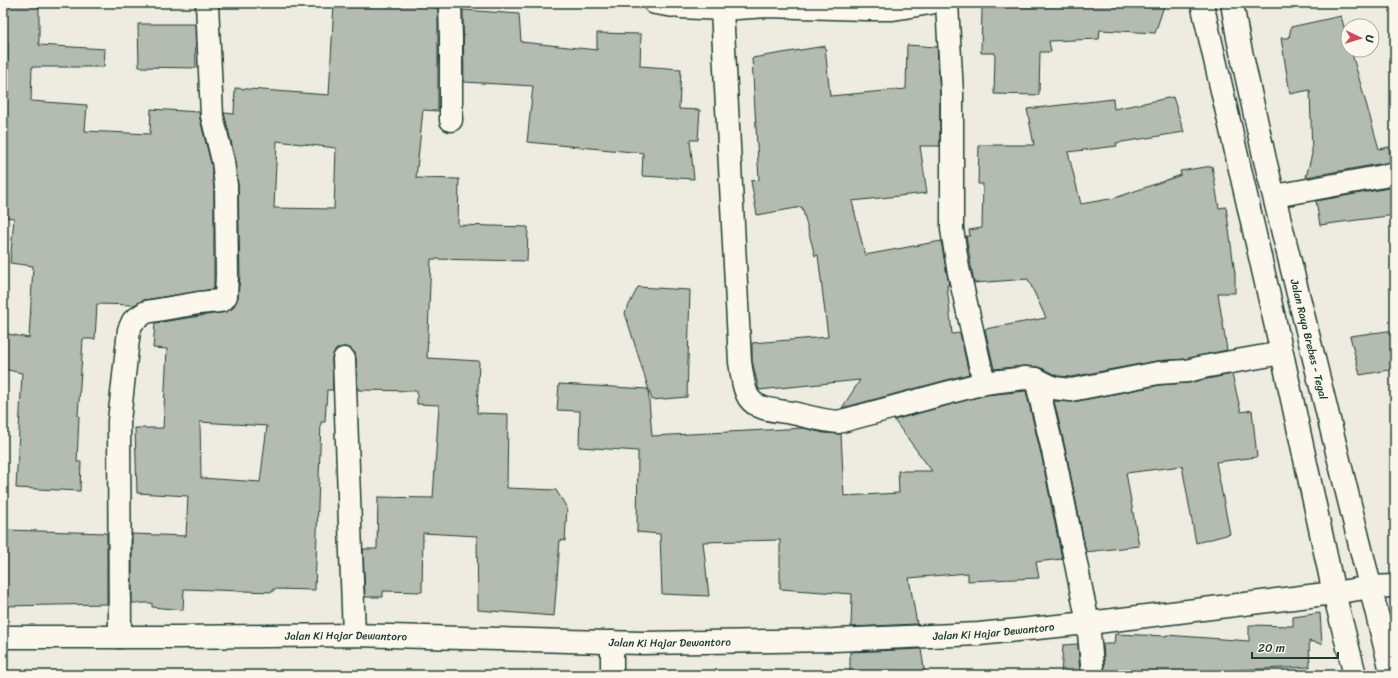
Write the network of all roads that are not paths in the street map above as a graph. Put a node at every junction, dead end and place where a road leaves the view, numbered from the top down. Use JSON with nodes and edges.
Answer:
{"nodes":[{"id":1,"x":207,"y":3,"type":"edge"},
{"id":2,"x":450,"y":3,"type":"edge"},
{"id":3,"x":655,"y":3,"type":"edge"},
{"id":4,"x":930,"y":3,"type":"edge"},
{"id":5,"x":947,"y":3,"type":"edge"},
{"id":6,"x":1202,"y":3,"type":"edge"},
{"id":7,"x":1232,"y":3,"type":"edge"},
{"id":8,"x":700,"y":6,"type":"edge"},
{"id":9,"x":866,"y":6,"type":"edge"},
{"id":10,"x":722,"y":9,"type":"junction"},
{"id":11,"x":451,"y":120,"type":"dead end"},
{"id":12,"x":1395,"y":174,"type":"edge"},
{"id":13,"x":1275,"y":196,"type":"junction"},
{"id":14,"x":1282,"y":353,"type":"junction"},
{"id":15,"x":344,"y":359,"type":"dead end"},
{"id":16,"x":1036,"y":379,"type":"junction"},
{"id":17,"x":984,"y":383,"type":"junction"},
{"id":18,"x":1395,"y":586,"type":"edge"},
{"id":19,"x":1371,"y":587,"type":"junction"},
{"id":20,"x":1334,"y":593,"type":"junction"},
{"id":21,"x":1088,"y":623,"type":"junction"},
{"id":22,"x":354,"y":635,"type":"junction"},
{"id":23,"x":3,"y":636,"type":"edge"},
{"id":24,"x":120,"y":637,"type":"junction"},
{"id":25,"x":612,"y":642,"type":"junction"},
{"id":26,"x":612,"y":675,"type":"edge"},
{"id":27,"x":1093,"y":675,"type":"edge"},
{"id":28,"x":1355,"y":675,"type":"edge"},
{"id":29,"x":1392,"y":675,"type":"edge"}],
"edges":[{"from":1,"to":24,"type":"main road"},
{"from":2,"to":11,"type":"main road"},
{"from":3,"to":8,"type":"main road"},
{"from":4,"to":9,"type":"main road"},
{"from":5,"to":17,"type":"main road"},
{"from":6,"to":14,"type":"main road"},
{"from":7,"to":13,"type":"main road","name":"Jalan Raya Brebes - Tegal"},
{"from":8,"to":10,"type":"main road"},
{"from":9,"to":10,"type":"main road"},
{"from":10,"to":17,"type":"main road"},
{"from":12,"to":13,"type":"main road"},
{"from":13,"to":19,"type":"main road","name":"Jalan Raya Brebes - Tegal"},
{"from":14,"to":16,"type":"main road"},
{"from":14,"to":20,"type":"main road"},
{"from":15,"to":22,"type":"main road"},
{"from":16,"to":17,"type":"main road"},
{"from":16,"to":21,"type":"main road"},
{"from":18,"to":19,"type":"main road","name":"Jalan Ki Hajar Dewantoro"},
{"from":19,"to":20,"type":"main road","name":"Jalan Ki Hajar Dewantoro"},
{"from":19,"to":29,"type":"main road","name":"Jalan Raya Brebes - Tegal"},
{"from":20,"to":21,"type":"main road","name":"Jalan Ki Hajar Dewantoro"},
{"from":20,"to":28,"type":"main road"},
{"from":21,"to":25,"type":"main road","name":"Jalan Ki Hajar Dewantoro"},
{"from":21,"to":27,"type":"main road"},
{"from":22,"to":24,"type":"main road","name":"Jalan Ki Hajar Dewantoro"},
{"from":22,"to":25,"type":"main road","name":"Jalan Ki Hajar Dewantoro"},
{"from":23,"to":24,"type":"main road","name":"Jalan Ki Hajar Dewantoro"},
{"from":25,"to":26,"type":"main road"}]}
